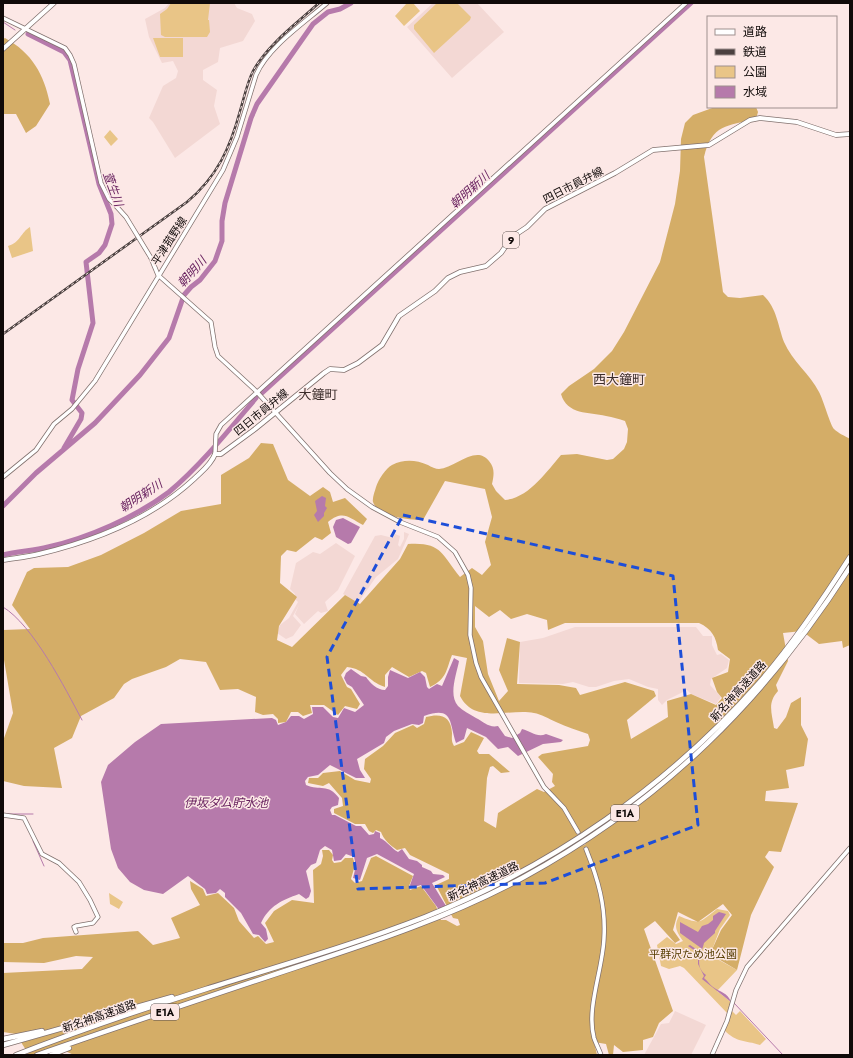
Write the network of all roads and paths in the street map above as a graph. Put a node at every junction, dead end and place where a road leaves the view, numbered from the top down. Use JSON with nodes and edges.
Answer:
{"nodes":[{"id":1,"x":54,"y":3,"type":"edge"},
{"id":2,"x":327,"y":3,"type":"edge"},
{"id":3,"x":686,"y":3,"type":"edge"},
{"id":4,"x":3,"y":18,"type":"edge"},
{"id":5,"x":26,"y":29,"type":"junction"},
{"id":6,"x":3,"y":49,"type":"edge"},
{"id":7,"x":850,"y":134,"type":"edge"},
{"id":8,"x":159,"y":276,"type":"junction"},
{"id":9,"x":256,"y":391,"type":"junction"},
{"id":10,"x":275,"y":412,"type":"junction"},
{"id":11,"x":215,"y":452,"type":"junction"},
{"id":12,"x":3,"y":478,"type":"edge"},
{"id":13,"x":850,"y":557,"type":"edge"},
{"id":14,"x":3,"y":560,"type":"edge"},
{"id":15,"x":850,"y":567,"type":"edge"},
{"id":16,"x":808,"y":625,"type":"junction"},
{"id":17,"x":3,"y":815,"type":"edge"},
{"id":18,"x":578,"y":832,"type":"tunnel mouth"},
{"id":19,"x":850,"y":848,"type":"edge"},
{"id":20,"x":586,"y":850,"type":"tunnel mouth"},
{"id":21,"x":426,"y":919,"type":"junction"},
{"id":22,"x":76,"y":932,"type":"dead end"},
{"id":23,"x":201,"y":990,"type":"junction"},
{"id":24,"x":88,"y":1021,"type":"junction"},
{"id":25,"x":90,"y":1038,"type":"junction"},
{"id":26,"x":3,"y":1039,"type":"edge"},
{"id":27,"x":3,"y":1045,"type":"edge"},
{"id":28,"x":16,"y":1055,"type":"edge"},
{"id":29,"x":37,"y":1055,"type":"edge"},
{"id":30,"x":51,"y":1055,"type":"edge"},
{"id":31,"x":601,"y":1055,"type":"edge"},
{"id":32,"x":712,"y":1055,"type":"edge"}],
"edges":[{"from":1,"to":5,"type":"main road"},
{"from":2,"to":8,"type":"street","name":"平津菰野線"},
{"from":3,"to":9,"type":"street"},
{"from":4,"to":5,"type":"street"},
{"from":5,"to":6,"type":"main road"},
{"from":5,"to":8,"type":"street","bridge":true},
{"from":7,"to":10,"type":"main road","name":"四日市員弁線","number":"9"},
{"from":8,"to":9,"type":"street"},
{"from":8,"to":12,"type":"street","name":"平津菰野線"},
{"from":9,"to":10,"type":"street"},
{"from":9,"to":11,"type":"street"},
{"from":10,"to":11,"type":"main road","name":"四日市員弁線","number":"9"},
{"from":10,"to":18,"type":"street"},
{"from":11,"to":14,"type":"main road","name":"四日市員弁線","number":"9"},
{"from":13,"to":16,"type":"highway","name":"新名神高速道路","number":"E1A"},
{"from":15,"to":16,"type":"highway","name":"新名神高速道路","number":"E1A"},
{"from":16,"to":21,"type":"highway","name":"新名神高速道路","number":"E1A"},
{"from":17,"to":22,"type":"street"},
{"from":19,"to":32,"type":"street"},
{"from":20,"to":31,"type":"street"},
{"from":21,"to":23,"type":"highway","name":"新名神高速道路","number":"E1A"},
{"from":21,"to":25,"type":"highway","name":"新名神高速道路","number":"E1A"},
{"from":23,"to":24,"type":"highway"},
{"from":23,"to":28,"type":"highway","name":"新名神高速道路","number":"E1A"},
{"from":24,"to":26,"type":"highway"},
{"from":24,"to":27,"type":"highway"},
{"from":25,"to":29,"type":"highway","name":"新名神高速道路","number":"E1A"},
{"from":25,"to":30,"type":"highway"}]}
